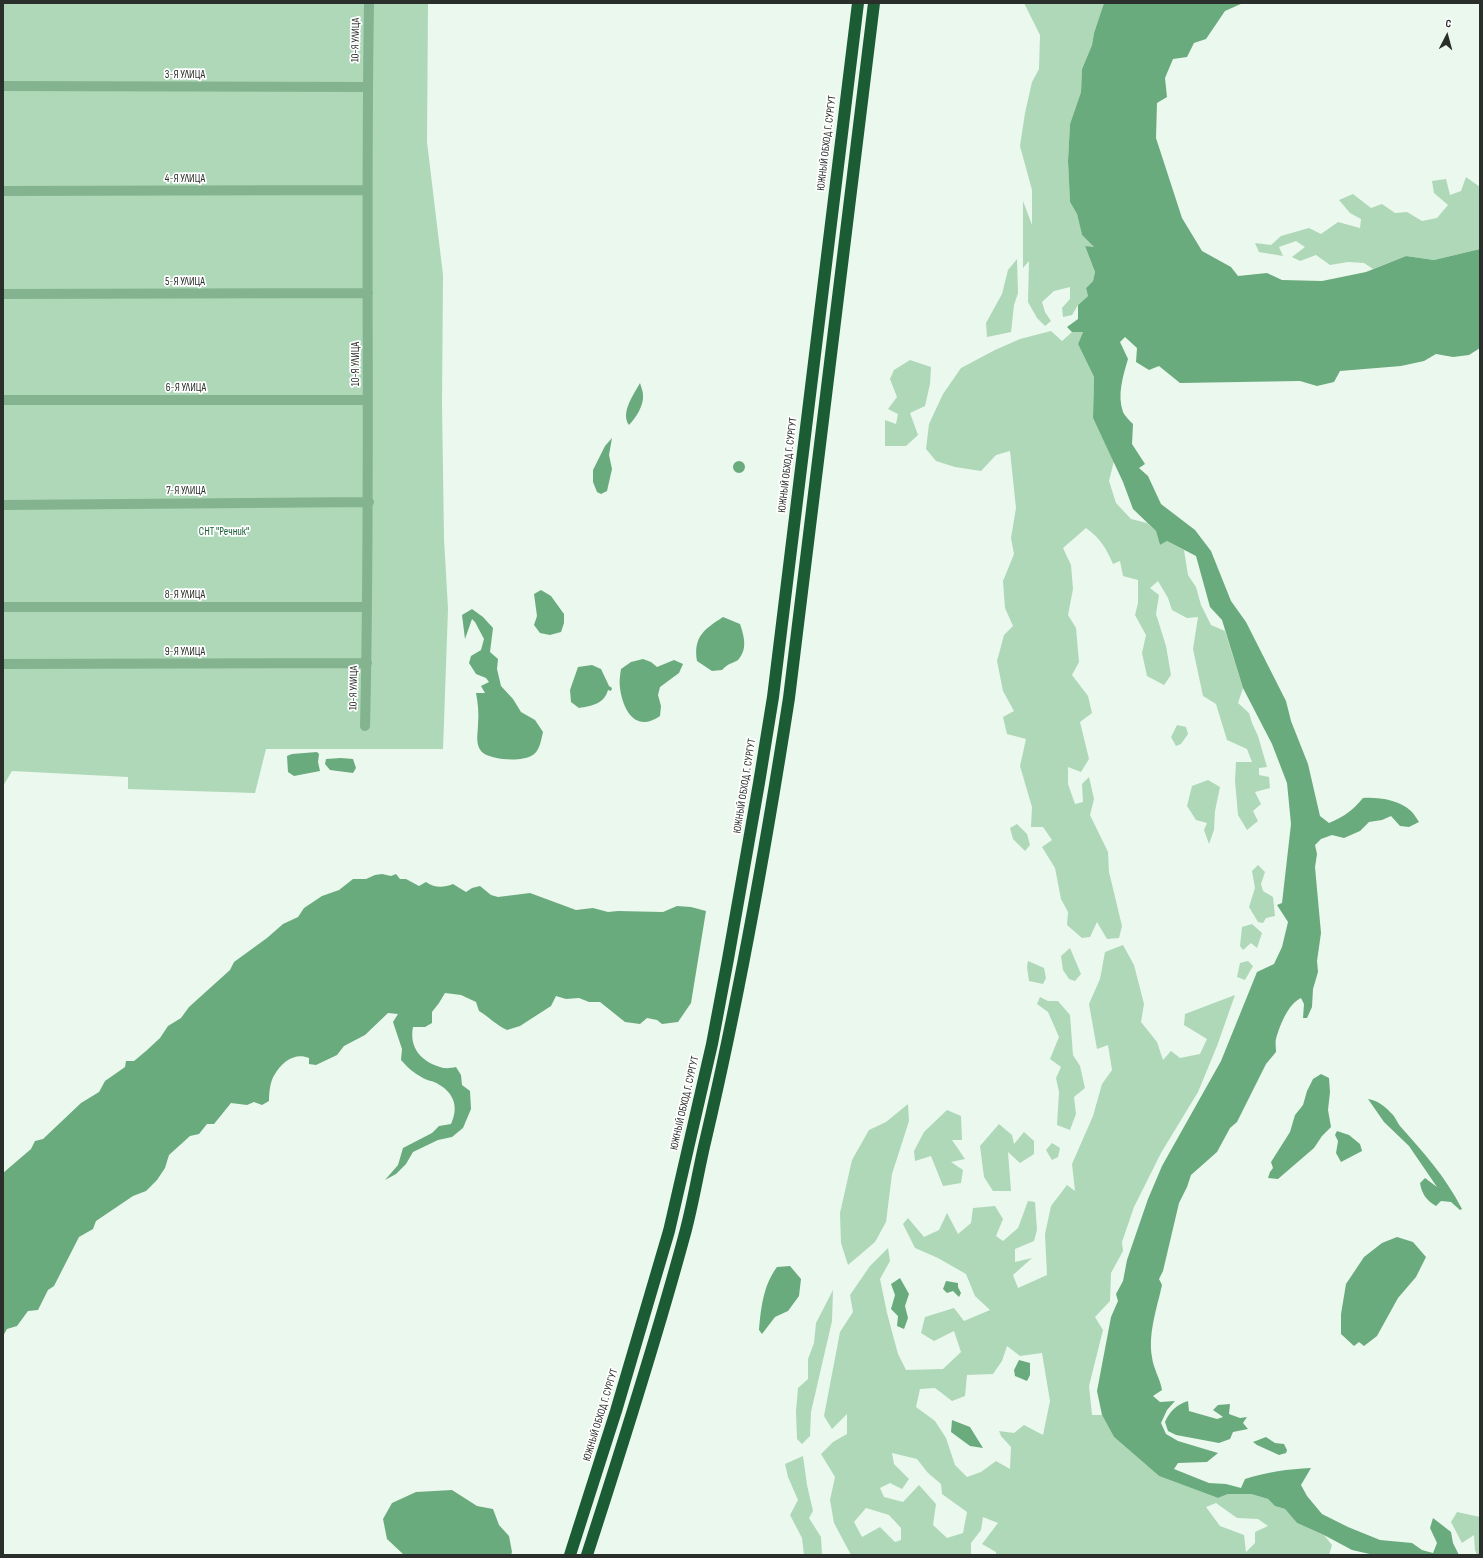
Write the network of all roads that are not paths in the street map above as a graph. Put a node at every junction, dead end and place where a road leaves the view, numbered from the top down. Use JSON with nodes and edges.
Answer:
{"nodes":[{"id":1,"x":369,"y":3,"type":"edge"},
{"id":2,"x":858,"y":3,"type":"edge"},
{"id":3,"x":874,"y":3,"type":"edge"},
{"id":4,"x":3,"y":86,"type":"edge"},
{"id":5,"x":368,"y":87,"type":"junction"},
{"id":6,"x":367,"y":190,"type":"junction"},
{"id":7,"x":3,"y":191,"type":"edge"},
{"id":8,"x":368,"y":293,"type":"junction"},
{"id":9,"x":3,"y":294,"type":"edge"},
{"id":10,"x":3,"y":400,"type":"edge"},
{"id":11,"x":368,"y":400,"type":"junction"},
{"id":12,"x":369,"y":502,"type":"junction"},
{"id":13,"x":3,"y":505,"type":"edge"},
{"id":14,"x":3,"y":607,"type":"edge"},
{"id":15,"x":367,"y":607,"type":"junction"},
{"id":16,"x":366,"y":663,"type":"junction"},
{"id":17,"x":3,"y":664,"type":"edge"},
{"id":18,"x":365,"y":726,"type":"dead end"},
{"id":19,"x":570,"y":1555,"type":"edge"},
{"id":20,"x":587,"y":1555,"type":"edge"}],
"edges":[{"from":1,"to":5,"type":"street","name":"10-Я УЛИЦА"},
{"from":2,"to":19,"type":"highway","name":"ЮЖНЫЙ ОБХОД Г. СУРГУТ"},
{"from":3,"to":20,"type":"highway"},
{"from":4,"to":5,"type":"street","name":"3-Я УЛИЦА"},
{"from":5,"to":6,"type":"street","name":"10-Я УЛИЦА"},
{"from":6,"to":7,"type":"street","name":"4-Я УЛИЦА"},
{"from":6,"to":8,"type":"street","name":"10-Я УЛИЦА"},
{"from":8,"to":9,"type":"street","name":"5-Я УЛИЦА"},
{"from":8,"to":11,"type":"street","name":"10-Я УЛИЦА"},
{"from":10,"to":11,"type":"street","name":"6-Я УЛИЦА"},
{"from":11,"to":12,"type":"street","name":"10-Я УЛИЦА"},
{"from":12,"to":13,"type":"street","name":"7-Я УЛИЦА"},
{"from":12,"to":15,"type":"street","name":"10-Я УЛИЦА"},
{"from":14,"to":15,"type":"street","name":"8-Я УЛИЦА"},
{"from":15,"to":16,"type":"street","name":"10-Я УЛИЦА"},
{"from":16,"to":17,"type":"street","name":"9-Я УЛИЦА"},
{"from":16,"to":18,"type":"street","name":"10-Я УЛИЦА"}]}
